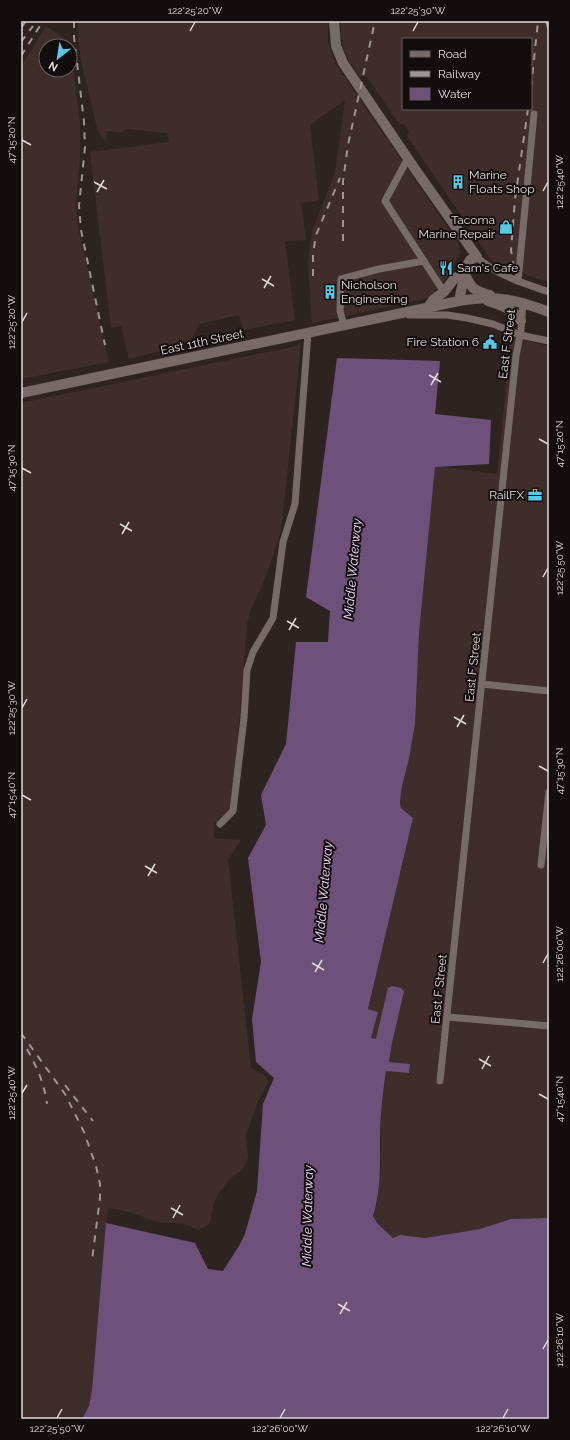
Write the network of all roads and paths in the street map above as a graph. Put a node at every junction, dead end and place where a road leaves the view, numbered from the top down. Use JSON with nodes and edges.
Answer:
{"nodes":[{"id":1,"x":334,"y":21,"type":"edge"},
{"id":2,"x":534,"y":114,"type":"dead end"},
{"id":3,"x":408,"y":158,"type":"junction"},
{"id":4,"x":477,"y":256,"type":"junction"},
{"id":5,"x":424,"y":261,"type":"junction"},
{"id":6,"x":464,"y":272,"type":"junction"},
{"id":7,"x":518,"y":280,"type":"junction"},
{"id":8,"x":444,"y":292,"type":"junction"},
{"id":9,"x":549,"y":292,"type":"edge"},
{"id":10,"x":502,"y":298,"type":"junction"},
{"id":11,"x":470,"y":299,"type":"junction"},
{"id":12,"x":459,"y":300,"type":"junction"},
{"id":13,"x":523,"y":302,"type":"junction"},
{"id":14,"x":428,"y":307,"type":"junction"},
{"id":15,"x":549,"y":312,"type":"edge"},
{"id":16,"x":387,"y":316,"type":"junction"},
{"id":17,"x":521,"y":321,"type":"junction"},
{"id":18,"x":344,"y":325,"type":"junction"},
{"id":19,"x":308,"y":333,"type":"junction"},
{"id":20,"x":520,"y":335,"type":"junction"},
{"id":21,"x":549,"y":341,"type":"edge"},
{"id":22,"x":21,"y":393,"type":"edge"},
{"id":23,"x":482,"y":684,"type":"junction"},
{"id":24,"x":549,"y":691,"type":"edge"},
{"id":25,"x":549,"y":792,"type":"edge"},
{"id":26,"x":220,"y":824,"type":"dead end"},
{"id":27,"x":542,"y":865,"type":"dead end"},
{"id":28,"x":448,"y":1017,"type":"junction"},
{"id":29,"x":549,"y":1026,"type":"edge"},
{"id":30,"x":440,"y":1082,"type":"dead end"}],
"edges":[{"from":1,"to":3,"type":"street"},
{"from":2,"to":7,"type":"street"},
{"from":3,"to":4,"type":"street"},
{"from":3,"to":5,"type":"street"},
{"from":4,"to":6,"type":"street"},
{"from":4,"to":7,"type":"street"},
{"from":5,"to":8,"type":"street"},
{"from":5,"to":18,"type":"street"},
{"from":6,"to":8,"type":"street"},
{"from":6,"to":10,"type":"street"},
{"from":6,"to":12,"type":"street"},
{"from":7,"to":9,"type":"street"},
{"from":8,"to":14,"type":"street"},
{"from":10,"to":11,"type":"street","name":"East 11th Street"},
{"from":10,"to":13,"type":"street","name":"East 11th Street"},
{"from":11,"to":12,"type":"street","name":"East 11th Street"},
{"from":11,"to":17,"type":"street"},
{"from":12,"to":14,"type":"street","name":"East 11th Street"},
{"from":13,"to":15,"type":"street","name":"East 11th Street"},
{"from":13,"to":17,"type":"street","name":"East F Street"},
{"from":14,"to":16,"type":"street","name":"East 11th Street"},
{"from":16,"to":18,"type":"street","name":"East 11th Street"},
{"from":16,"to":20,"type":"street","name":"East 11th Street"},
{"from":17,"to":20,"type":"street","name":"East F Street"},
{"from":18,"to":19,"type":"street","name":"East 11th Street"},
{"from":19,"to":22,"type":"street","name":"East 11th Street"},
{"from":19,"to":26,"type":"street"},
{"from":20,"to":21,"type":"street","name":"East 11th Street"},
{"from":20,"to":23,"type":"street","name":"East F Street"},
{"from":23,"to":24,"type":"street"},
{"from":23,"to":28,"type":"street","name":"East F Street"},
{"from":25,"to":27,"type":"street"},
{"from":28,"to":29,"type":"street"},
{"from":28,"to":30,"type":"street","name":"East F Street"}]}
